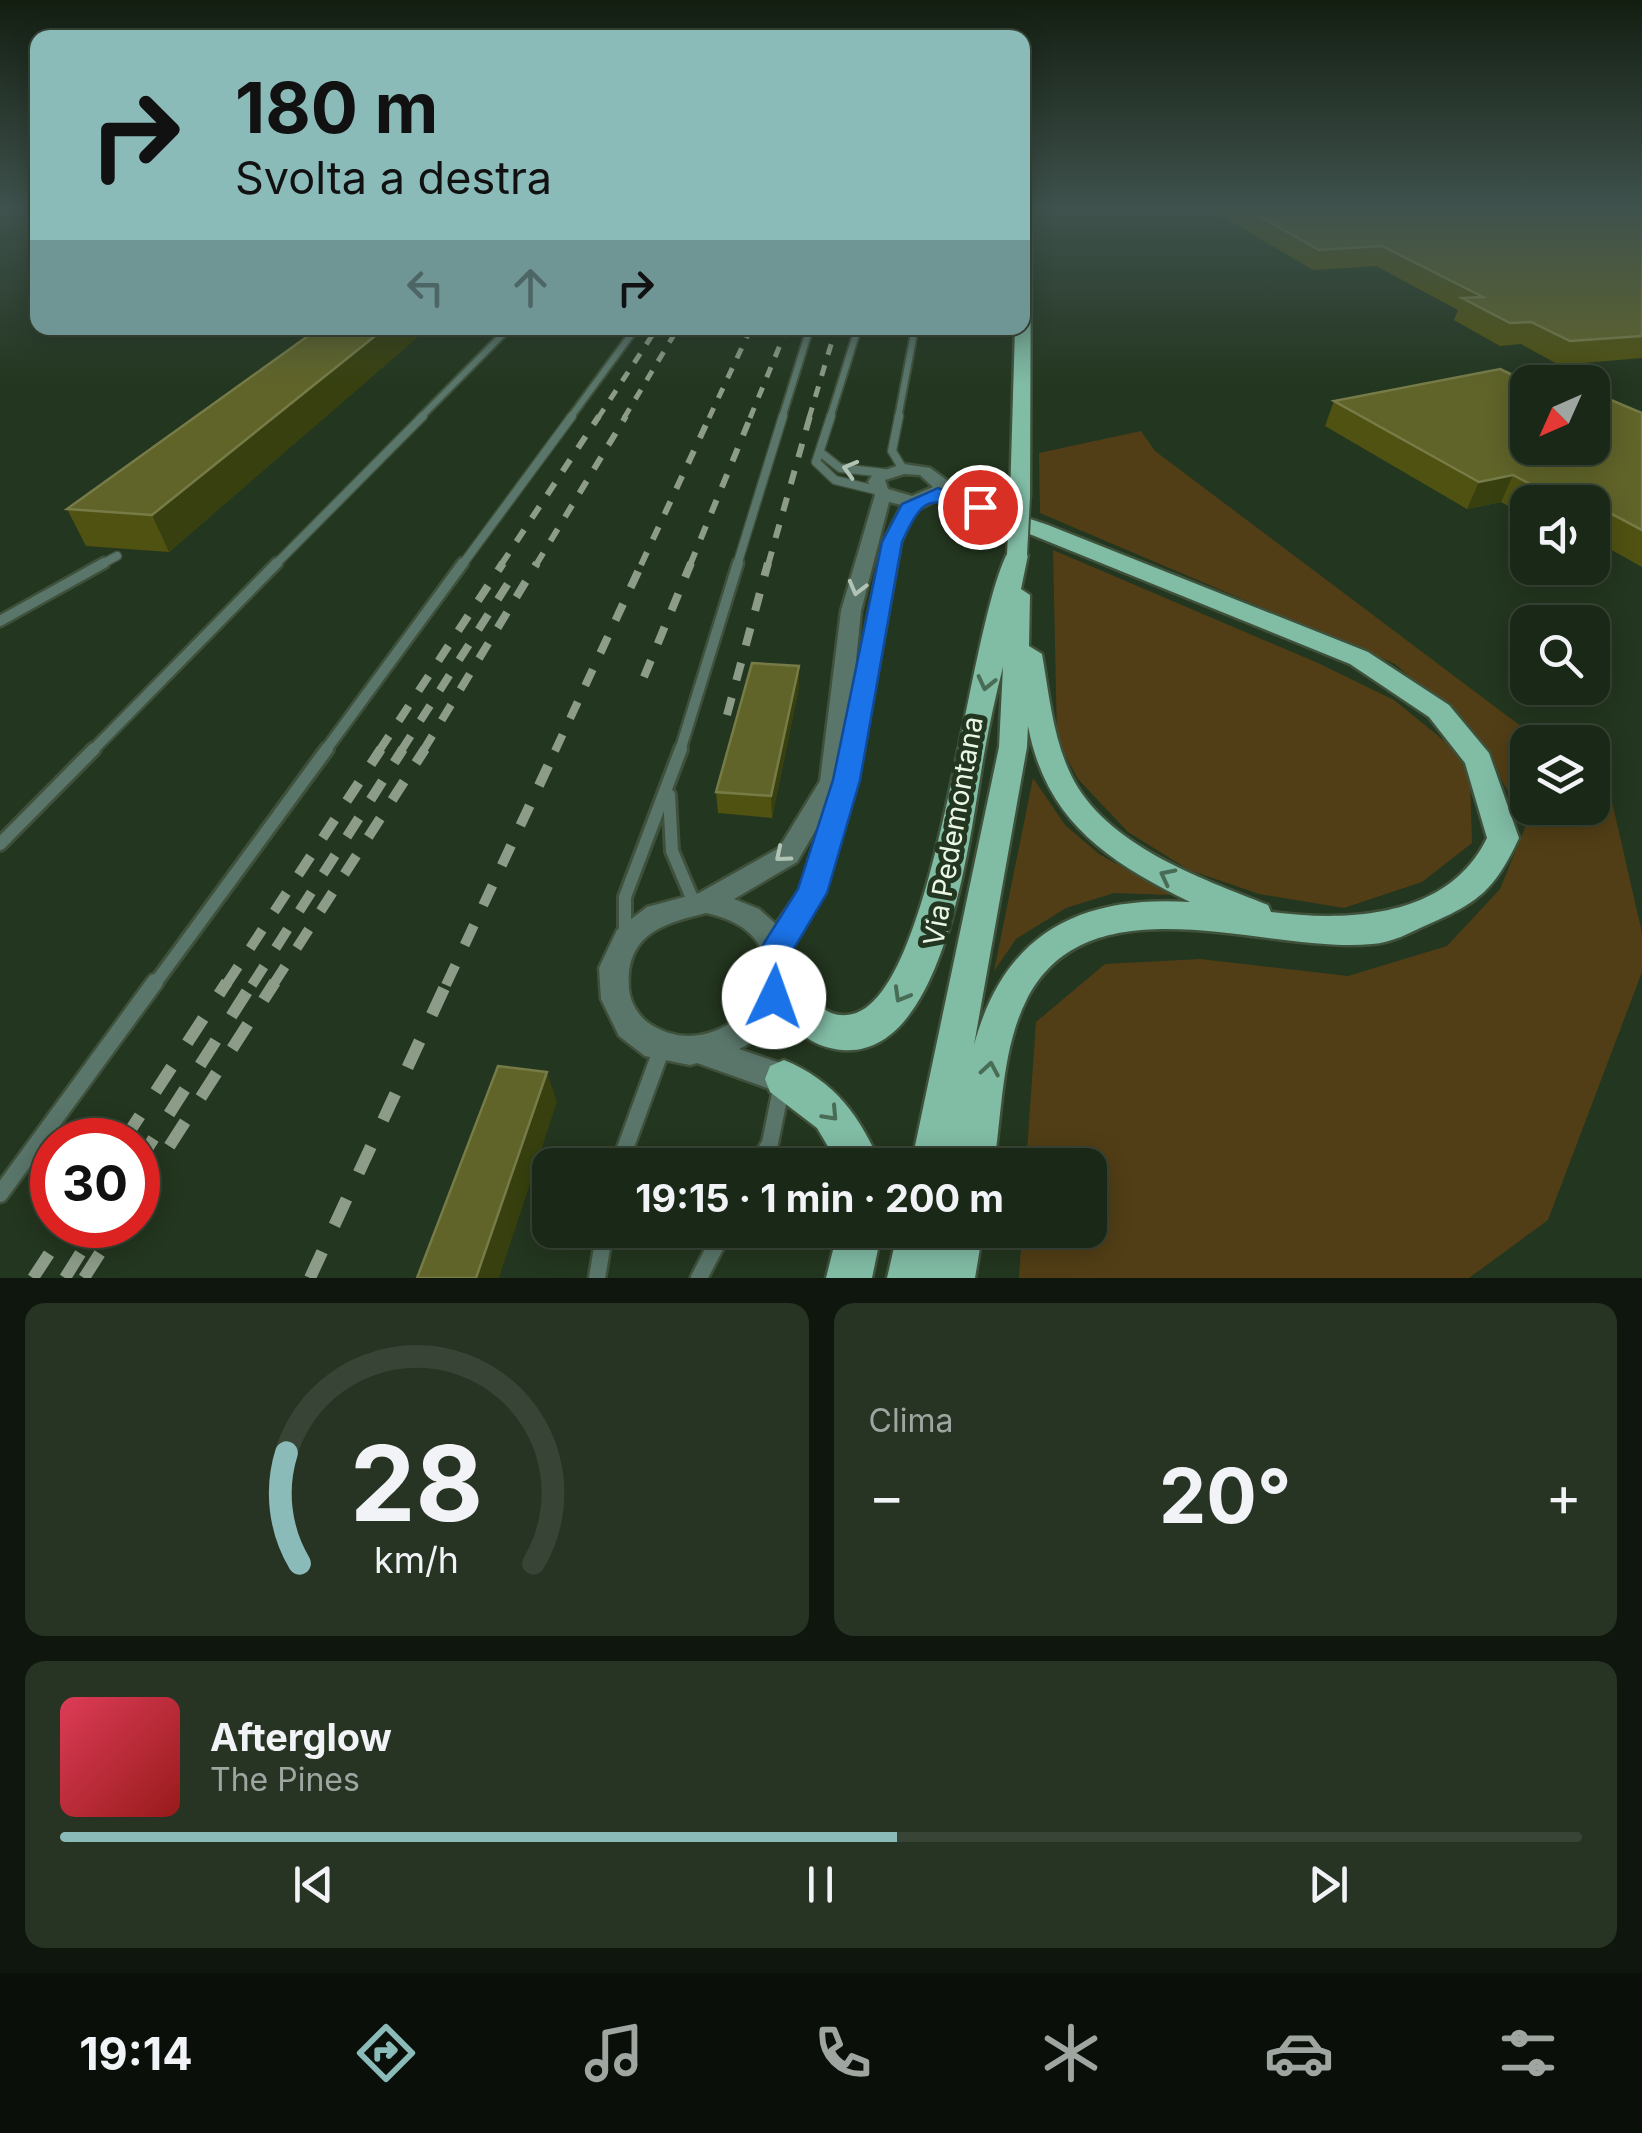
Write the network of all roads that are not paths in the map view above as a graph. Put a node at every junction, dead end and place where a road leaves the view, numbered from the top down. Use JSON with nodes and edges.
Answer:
{"nodes":[{"id":1,"x":502,"y":335,"type":"edge"},
{"id":2,"x":631,"y":335,"type":"edge"},
{"id":3,"x":808,"y":335,"type":"edge"},
{"id":4,"x":856,"y":335,"type":"edge"},
{"id":5,"x":914,"y":335,"type":"edge"},
{"id":6,"x":1023,"y":335,"type":"edge"},
{"id":7,"x":820,"y":452,"type":"junction"},
{"id":8,"x":903,"y":469,"type":"junction"},
{"id":9,"x":882,"y":486,"type":"junction"},
{"id":10,"x":929,"y":497,"type":"junction"},
{"id":11,"x":118,"y":556,"type":"dead end"},
{"id":12,"x":1018,"y":570,"type":"junction"},
{"id":13,"x":0,"y":621,"type":"edge"},
{"id":14,"x":669,"y":787,"type":"junction"},
{"id":15,"x":0,"y":844,"type":"edge"},
{"id":16,"x":700,"y":902,"type":"junction"},
{"id":17,"x":1289,"y":928,"type":"junction"},
{"id":18,"x":626,"y":940,"type":"junction"},
{"id":19,"x":778,"y":963,"type":"junction"},
{"id":20,"x":662,"y":1047,"type":"junction"},
{"id":21,"x":698,"y":1049,"type":"junction"},
{"id":22,"x":784,"y":1078,"type":"junction"},
{"id":23,"x":625,"y":1148,"type":"edge"},
{"id":24,"x":767,"y":1148,"type":"edge"},
{"id":25,"x":853,"y":1148,"type":"edge"},
{"id":26,"x":935,"y":1148,"type":"edge"},
{"id":27,"x":976,"y":1148,"type":"edge"},
{"id":28,"x":0,"y":1194,"type":"edge"},
{"id":29,"x":603,"y":1248,"type":"edge"},
{"id":30,"x":715,"y":1248,"type":"edge"},
{"id":31,"x":856,"y":1248,"type":"edge"},
{"id":32,"x":916,"y":1248,"type":"edge"},
{"id":33,"x":958,"y":1248,"type":"edge"},
{"id":34,"x":597,"y":1278,"type":"edge"},
{"id":35,"x":699,"y":1278,"type":"edge"},
{"id":36,"x":849,"y":1278,"type":"edge"},
{"id":37,"x":910,"y":1278,"type":"edge"},
{"id":38,"x":952,"y":1278,"type":"edge"}],
"edges":[{"from":1,"to":15,"type":"lane"},
{"from":2,"to":28,"type":"lane"},
{"from":3,"to":14,"type":"lane"},
{"from":4,"to":7,"type":"lane"},
{"from":5,"to":8,"type":"lane"},
{"from":6,"to":12,"type":"main road","name":"Via Pedemontana","bridge":true},
{"from":9,"to":7,"type":"lane","one_way":true},
{"from":7,"to":9,"type":"lane"},
{"from":8,"to":9,"type":"street"},
{"from":8,"to":10,"type":"street"},
{"from":9,"to":10,"type":"street"},
{"from":9,"to":16,"type":"street","one_way":true},
{"from":10,"to":17,"type":"main road"},
{"from":10,"to":19,"type":"street"},
{"from":11,"to":13,"type":"lane"},
{"from":17,"to":12,"type":"main road","one_way":true},
{"from":12,"to":19,"type":"main road","one_way":true},
{"from":12,"to":26,"type":"main road","name":"Via Pedemontana"},
{"from":14,"to":16,"type":"lane"},
{"from":14,"to":18,"type":"lane"},
{"from":16,"to":18,"type":"street"},
{"from":16,"to":19,"type":"street"},
{"from":27,"to":17,"type":"main road","one_way":true},
{"from":18,"to":20,"type":"street"},
{"from":19,"to":21,"type":"street"},
{"from":20,"to":21,"type":"street"},
{"from":20,"to":23,"type":"lane"},
{"from":21,"to":22,"type":"street"},
{"from":22,"to":24,"type":"lane"},
{"from":22,"to":25,"type":"main road","one_way":true},
{"from":29,"to":34,"type":"lane"},
{"from":30,"to":35,"type":"lane"},
{"from":31,"to":36,"type":"main road"},
{"from":32,"to":37,"type":"main road"},
{"from":33,"to":38,"type":"main road"}]}
